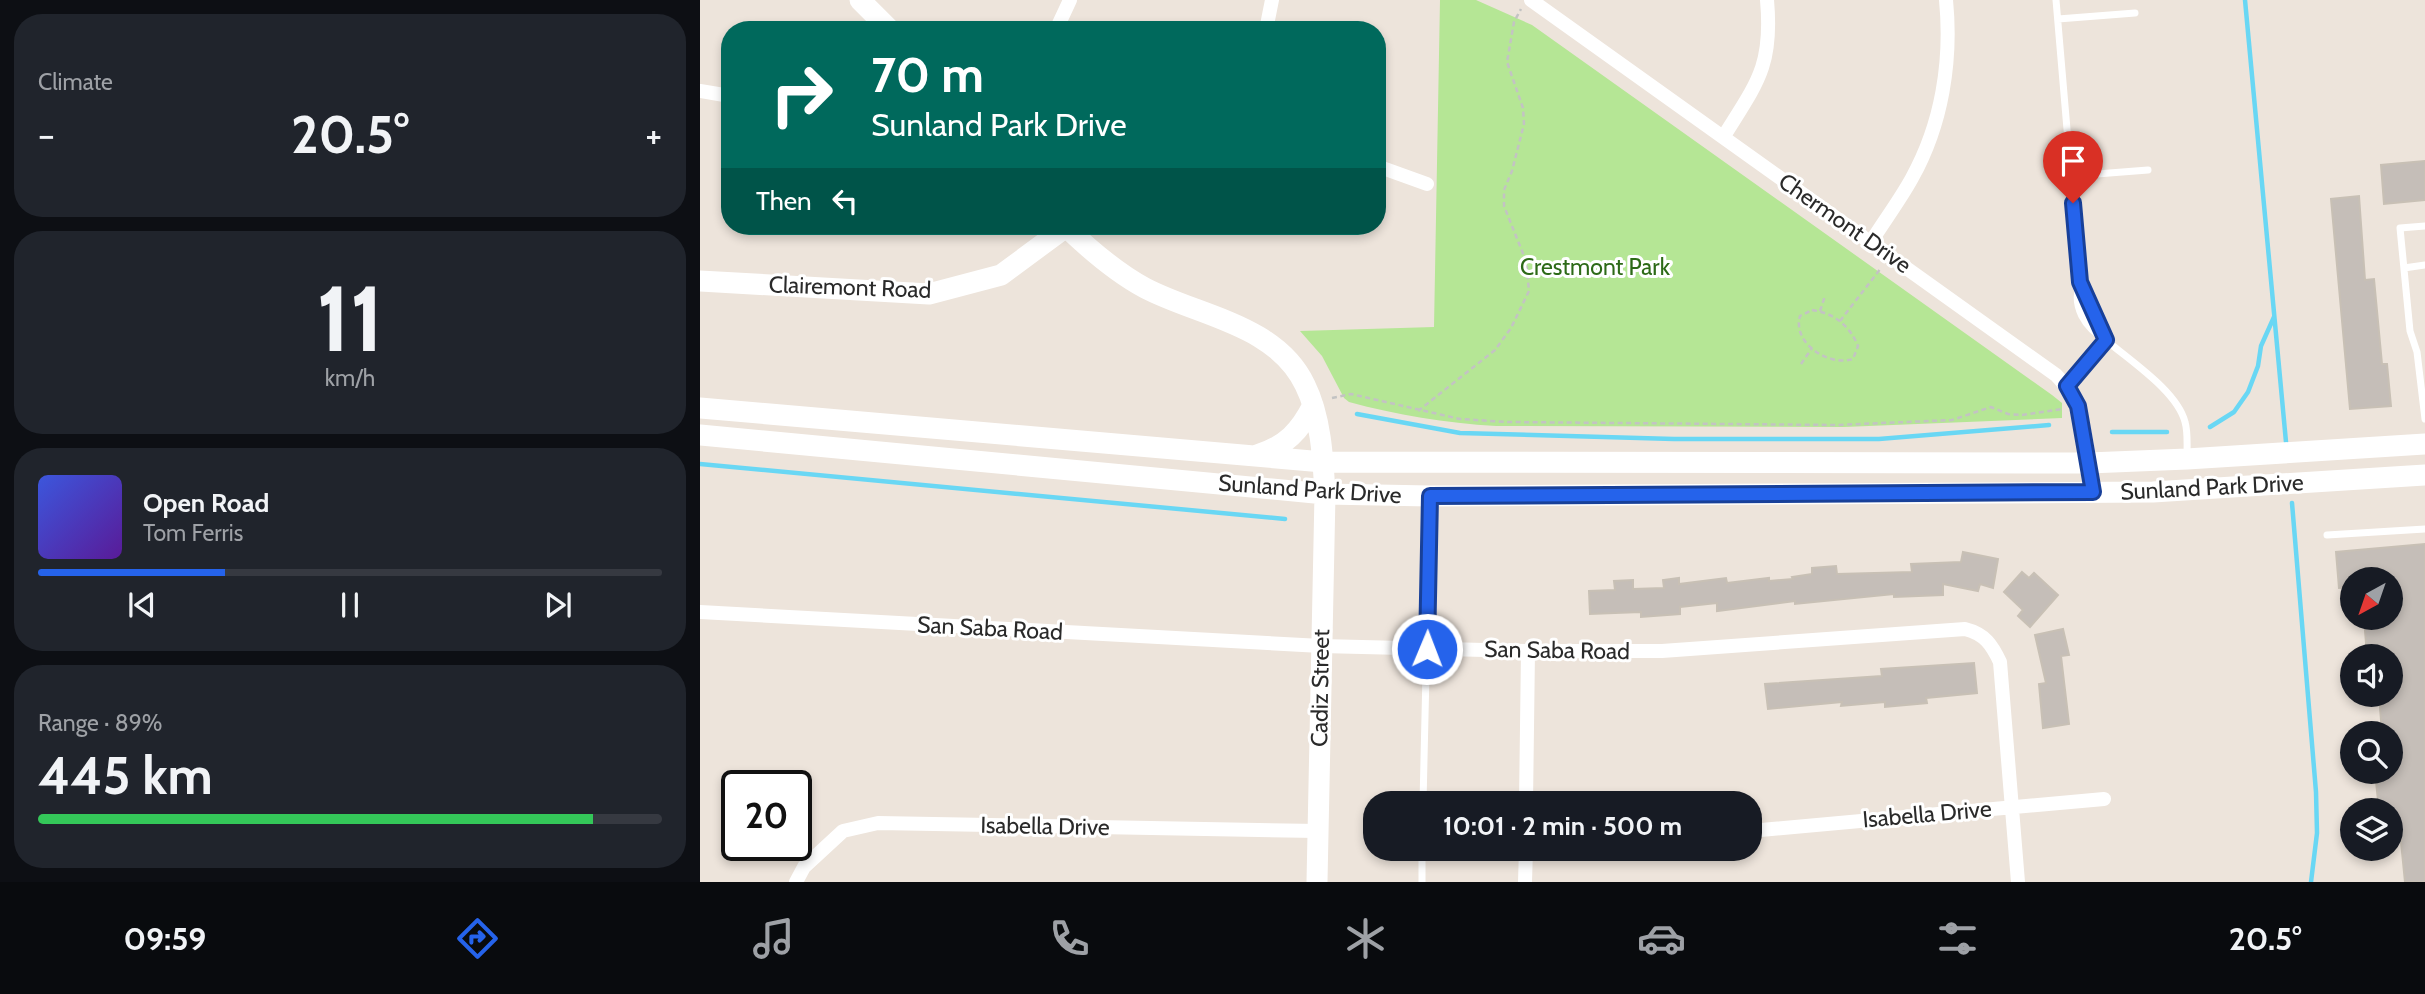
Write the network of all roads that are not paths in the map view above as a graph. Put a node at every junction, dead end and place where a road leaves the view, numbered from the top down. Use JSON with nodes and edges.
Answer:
{"nodes":[{"id":1,"x":860,"y":0,"type":"edge"},
{"id":2,"x":1070,"y":0,"type":"edge"},
{"id":3,"x":1272,"y":0,"type":"edge"},
{"id":4,"x":1531,"y":0,"type":"edge"},
{"id":5,"x":1767,"y":0,"type":"edge"},
{"id":6,"x":1947,"y":0,"type":"edge"},
{"id":7,"x":2056,"y":0,"type":"edge"},
{"id":8,"x":2135,"y":13,"type":"dead end"},
{"id":9,"x":2058,"y":19,"type":"junction"},
{"id":10,"x":881,"y":21,"type":"edge"},
{"id":11,"x":1060,"y":21,"type":"edge"},
{"id":12,"x":1268,"y":21,"type":"edge"},
{"id":13,"x":700,"y":91,"type":"edge"},
{"id":14,"x":721,"y":94,"type":"edge"},
{"id":15,"x":1724,"y":136,"type":"junction"},
{"id":16,"x":1386,"y":169,"type":"edge"},
{"id":17,"x":2148,"y":170,"type":"dead end"},
{"id":18,"x":2071,"y":176,"type":"junction"},
{"id":19,"x":1427,"y":184,"type":"dead end"},
{"id":20,"x":2425,"y":226,"type":"edge"},
{"id":21,"x":1054,"y":235,"type":"edge"},
{"id":22,"x":1075,"y":235,"type":"edge"},
{"id":23,"x":1871,"y":242,"type":"junction"},
{"id":24,"x":2425,"y":265,"type":"edge"},
{"id":25,"x":2404,"y":268,"type":"junction"},
{"id":26,"x":700,"y":281,"type":"edge"},
{"id":27,"x":2106,"y":340,"type":"junction"},
{"id":28,"x":2067,"y":386,"type":"junction"},
{"id":29,"x":2423,"y":393,"type":"edge"},
{"id":30,"x":1322,"y":402,"type":"junction"},
{"id":31,"x":700,"y":408,"type":"edge"},
{"id":32,"x":2425,"y":419,"type":"edge"},
{"id":33,"x":700,"y":435,"type":"edge"},
{"id":34,"x":2425,"y":444,"type":"edge"},
{"id":35,"x":1253,"y":456,"type":"junction"},
{"id":36,"x":2187,"y":459,"type":"junction"},
{"id":37,"x":1323,"y":462,"type":"junction"},
{"id":38,"x":2089,"y":463,"type":"junction"},
{"id":39,"x":2425,"y":475,"type":"edge"},
{"id":40,"x":2093,"y":492,"type":"junction"},
{"id":41,"x":1325,"y":494,"type":"junction"},
{"id":42,"x":1430,"y":496,"type":"junction"},
{"id":43,"x":2425,"y":529,"type":"edge"},
{"id":44,"x":2327,"y":534,"type":"dead end"},
{"id":45,"x":700,"y":612,"type":"edge"},
{"id":46,"x":1321,"y":646,"type":"junction"},
{"id":47,"x":1427,"y":649,"type":"junction"},
{"id":48,"x":1528,"y":651,"type":"junction"},
{"id":49,"x":1423,"y":791,"type":"edge"},
{"id":50,"x":1526,"y":791,"type":"edge"},
{"id":51,"x":2104,"y":799,"type":"dead end"},
{"id":52,"x":2013,"y":807,"type":"junction"},
{"id":53,"x":1762,"y":830,"type":"edge"},
{"id":54,"x":1318,"y":831,"type":"junction"},
{"id":55,"x":1423,"y":861,"type":"edge"},
{"id":56,"x":1526,"y":861,"type":"edge"},
{"id":57,"x":796,"y":882,"type":"edge"},
{"id":58,"x":1317,"y":882,"type":"edge"},
{"id":59,"x":1422,"y":882,"type":"edge"},
{"id":60,"x":1525,"y":882,"type":"edge"},
{"id":61,"x":2018,"y":882,"type":"edge"}],
"edges":[{"from":1,"to":10,"type":"main road"},
{"from":2,"to":11,"type":"street"},
{"from":3,"to":12,"type":"street"},
{"from":4,"to":15,"type":"street","name":"Chermont Drive"},
{"from":5,"to":15,"type":"street"},
{"from":6,"to":23,"type":"street"},
{"from":7,"to":9,"type":"lane"},
{"from":8,"to":9,"type":"lane"},
{"from":9,"to":18,"type":"lane"},
{"from":13,"to":14,"type":"street"},
{"from":15,"to":23,"type":"street","name":"Chermont Drive"},
{"from":16,"to":19,"type":"street"},
{"from":17,"to":18,"type":"lane"},
{"from":18,"to":27,"type":"lane"},
{"from":20,"to":25,"type":"lane"},
{"from":21,"to":26,"type":"main road","name":"Clairemont Road"},
{"from":22,"to":30,"type":"main road","name":"Cadiz Street"},
{"from":23,"to":28,"type":"street","name":"Chermont Drive"},
{"from":24,"to":25,"type":"lane"},
{"from":25,"to":29,"type":"lane"},
{"from":27,"to":28,"type":"lane"},
{"from":27,"to":36,"type":"lane"},
{"from":28,"to":38,"type":"street","name":"Chermont Drive"},
{"from":29,"to":32,"type":"lane"},
{"from":30,"to":35,"type":"main road"},
{"from":30,"to":37,"type":"main road","name":"Cadiz Street"},
{"from":31,"to":35,"type":"main road","name":"Sunland Park Drive"},
{"from":33,"to":41,"type":"main road","name":"Sunland Park Drive"},
{"from":34,"to":36,"type":"main road","name":"Sunland Park Drive"},
{"from":35,"to":37,"type":"main road","name":"Sunland Park Drive"},
{"from":36,"to":38,"type":"main road","name":"Sunland Park Drive"},
{"from":37,"to":38,"type":"main road","name":"Sunland Park Drive"},
{"from":37,"to":41,"type":"main road","name":"Cadiz Street"},
{"from":38,"to":40,"type":"street","name":"Chermont Drive"},
{"from":39,"to":40,"type":"main road","name":"Sunland Park Drive"},
{"from":40,"to":42,"type":"main road","name":"Sunland Park Drive"},
{"from":41,"to":42,"type":"main road","name":"Sunland Park Drive"},
{"from":41,"to":46,"type":"main road","name":"Cadiz Street"},
{"from":42,"to":47,"type":"lane"},
{"from":43,"to":44,"type":"lane"},
{"from":45,"to":46,"type":"street","name":"San Saba Road"},
{"from":46,"to":47,"type":"street","name":"San Saba Road"},
{"from":46,"to":54,"type":"main road","name":"Cadiz Street"},
{"from":47,"to":48,"type":"street","name":"San Saba Road"},
{"from":47,"to":49,"type":"lane"},
{"from":48,"to":50,"type":"street"},
{"from":48,"to":52,"type":"street","name":"San Saba Road"},
{"from":51,"to":52,"type":"street","name":"Isabella Drive"},
{"from":52,"to":53,"type":"street","name":"Isabella Drive"},
{"from":52,"to":61,"type":"street"},
{"from":54,"to":57,"type":"street","name":"Isabella Drive"},
{"from":54,"to":58,"type":"main road","name":"Cadiz Street"},
{"from":55,"to":59,"type":"lane"},
{"from":56,"to":60,"type":"street"}]}
